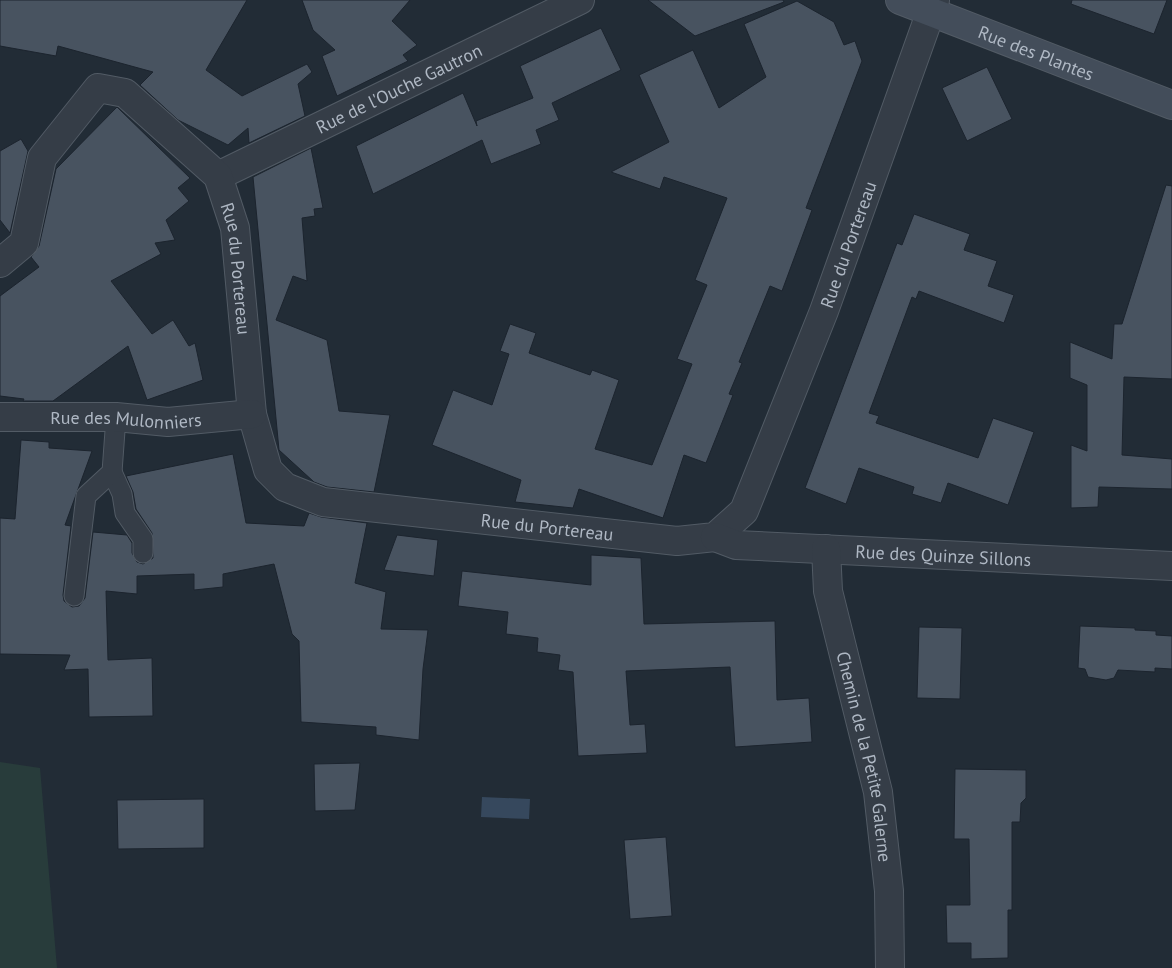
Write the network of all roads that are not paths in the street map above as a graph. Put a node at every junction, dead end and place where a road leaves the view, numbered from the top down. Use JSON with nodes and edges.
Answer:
{"nodes":[{"id":1,"x":580,"y":0,"type":"edge"},
{"id":2,"x":900,"y":0,"type":"edge"},
{"id":3,"x":933,"y":6,"type":"edge"},
{"id":4,"x":1172,"y":105,"type":"edge"},
{"id":5,"x":218,"y":176,"type":"junction"},
{"id":6,"x":0,"y":263,"type":"edge"},
{"id":7,"x":252,"y":414,"type":"junction"},
{"id":8,"x":0,"y":417,"type":"edge"},
{"id":9,"x":116,"y":417,"type":"junction"},
{"id":10,"x":112,"y":472,"type":"junction"},
{"id":11,"x":715,"y":538,"type":"junction"},
{"id":12,"x":826,"y":549,"type":"junction"},
{"id":13,"x":143,"y":553,"type":"dead end"},
{"id":14,"x":1172,"y":566,"type":"edge"},
{"id":15,"x":74,"y":596,"type":"dead end"},
{"id":16,"x":890,"y":968,"type":"edge"}],
"edges":[{"from":1,"to":5,"type":"street","name":"Rue de l'Ouche Gautron"},
{"from":2,"to":3,"type":"street","name":"Rue des Plantes"},
{"from":3,"to":4,"type":"street","name":"Rue des Plantes"},
{"from":3,"to":11,"type":"street","name":"Rue du Portereau"},
{"from":5,"to":6,"type":"street"},
{"from":5,"to":7,"type":"street","name":"Rue du Portereau"},
{"from":7,"to":9,"type":"street","name":"Rue des Mulonniers"},
{"from":7,"to":11,"type":"street","name":"Rue du Portereau"},
{"from":8,"to":9,"type":"street","name":"Rue des Mulonniers"},
{"from":9,"to":10,"type":"lane"},
{"from":10,"to":13,"type":"lane"},
{"from":10,"to":15,"type":"lane"},
{"from":11,"to":12,"type":"street","name":"Rue des Quinze Sillons"},
{"from":12,"to":14,"type":"street","name":"Rue des Quinze Sillons"},
{"from":12,"to":16,"type":"street","name":"Chemin de la Petite Galerne"}]}
